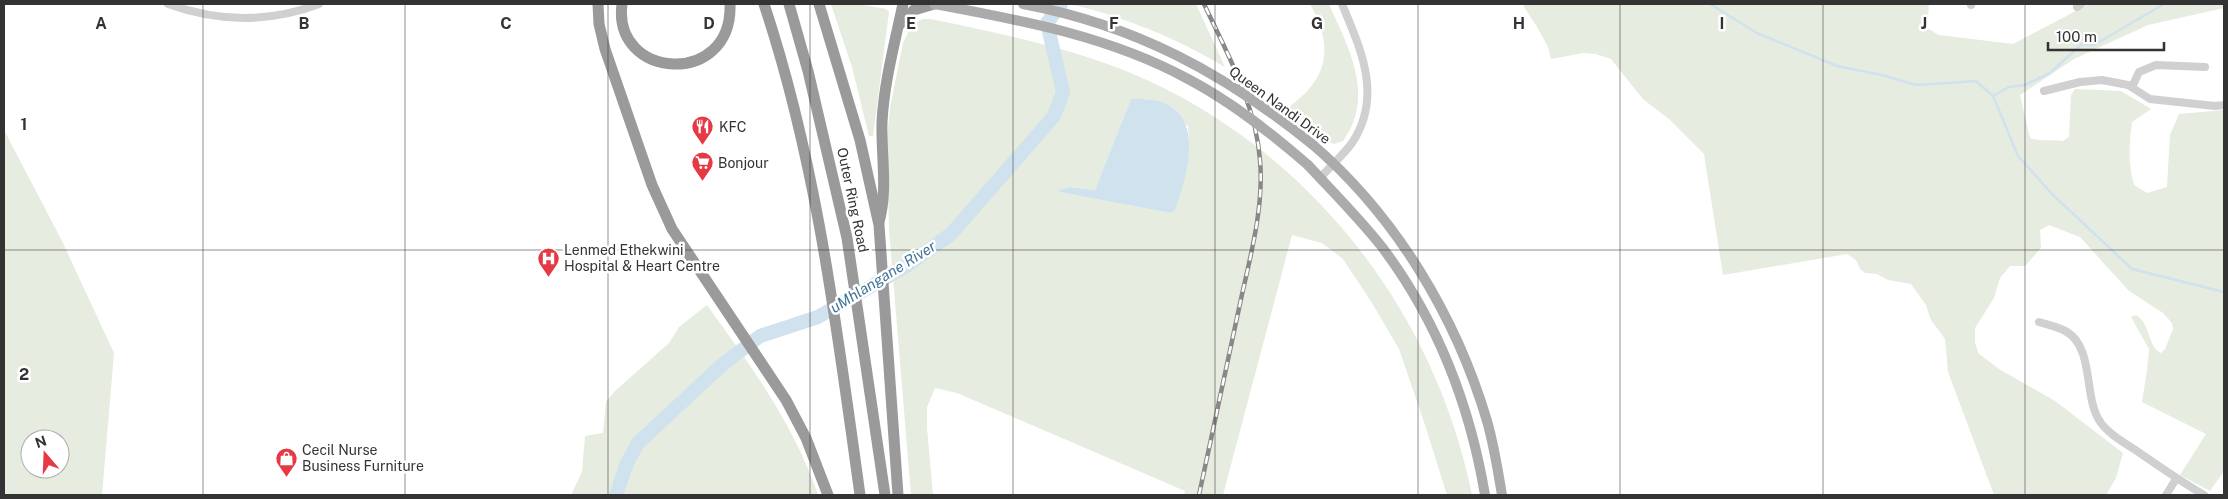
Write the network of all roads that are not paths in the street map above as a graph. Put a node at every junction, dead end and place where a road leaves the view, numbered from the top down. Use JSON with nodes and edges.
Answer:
{"nodes":[{"id":1,"x":168,"y":4,"type":"edge"},
{"id":2,"x":319,"y":4,"type":"edge"},
{"id":3,"x":598,"y":4,"type":"edge"},
{"id":4,"x":622,"y":4,"type":"edge"},
{"id":5,"x":730,"y":4,"type":"edge"},
{"id":6,"x":764,"y":4,"type":"edge"},
{"id":7,"x":789,"y":4,"type":"edge"},
{"id":8,"x":819,"y":4,"type":"edge"},
{"id":9,"x":903,"y":4,"type":"edge"},
{"id":10,"x":933,"y":4,"type":"edge"},
{"id":11,"x":1022,"y":4,"type":"edge"},
{"id":12,"x":1342,"y":4,"type":"edge"},
{"id":13,"x":898,"y":26,"type":"junction"},
{"id":14,"x":2205,"y":67,"type":"dead end"},
{"id":15,"x":2132,"y":87,"type":"junction"},
{"id":16,"x":2044,"y":91,"type":"dead end"},
{"id":17,"x":2224,"y":105,"type":"edge"},
{"id":18,"x":1334,"y":163,"type":"junction"},
{"id":19,"x":1321,"y":177,"type":"junction"},
{"id":20,"x":879,"y":230,"type":"junction"},
{"id":21,"x":2039,"y":322,"type":"dead end"},
{"id":22,"x":2176,"y":478,"type":"junction"},
{"id":23,"x":828,"y":495,"type":"edge"},
{"id":24,"x":860,"y":495,"type":"edge"},
{"id":25,"x":885,"y":495,"type":"edge"},
{"id":26,"x":898,"y":495,"type":"edge"},
{"id":27,"x":1486,"y":495,"type":"edge"},
{"id":28,"x":1502,"y":495,"type":"edge"},
{"id":29,"x":2166,"y":495,"type":"edge"},
{"id":30,"x":2204,"y":495,"type":"edge"}],
"edges":[{"from":1,"to":2,"type":"street"},
{"from":3,"to":23,"type":"highway"},
{"from":4,"to":5,"type":"highway"},
{"from":6,"to":24,"type":"highway"},
{"from":7,"to":25,"type":"highway","name":"Outer Ring Road"},
{"from":8,"to":20,"type":"highway"},
{"from":9,"to":13,"type":"highway"},
{"from":10,"to":13,"type":"highway"},
{"from":10,"to":19,"type":"main road","name":"Queen Nandi Drive","bridge":true},
{"from":11,"to":18,"type":"main road","name":"Queen Nandi Drive","bridge":true},
{"from":12,"to":18,"type":"street"},
{"from":13,"to":20,"type":"highway"},
{"from":14,"to":15,"type":"street"},
{"from":15,"to":16,"type":"street"},
{"from":15,"to":17,"type":"street"},
{"from":18,"to":19,"type":"street"},
{"from":18,"to":28,"type":"main road","name":"Queen Nandi Drive"},
{"from":19,"to":27,"type":"main road","name":"Queen Nandi Drive"},
{"from":20,"to":26,"type":"highway"},
{"from":21,"to":22,"type":"street"},
{"from":22,"to":29,"type":"street"},
{"from":22,"to":30,"type":"street"}]}
